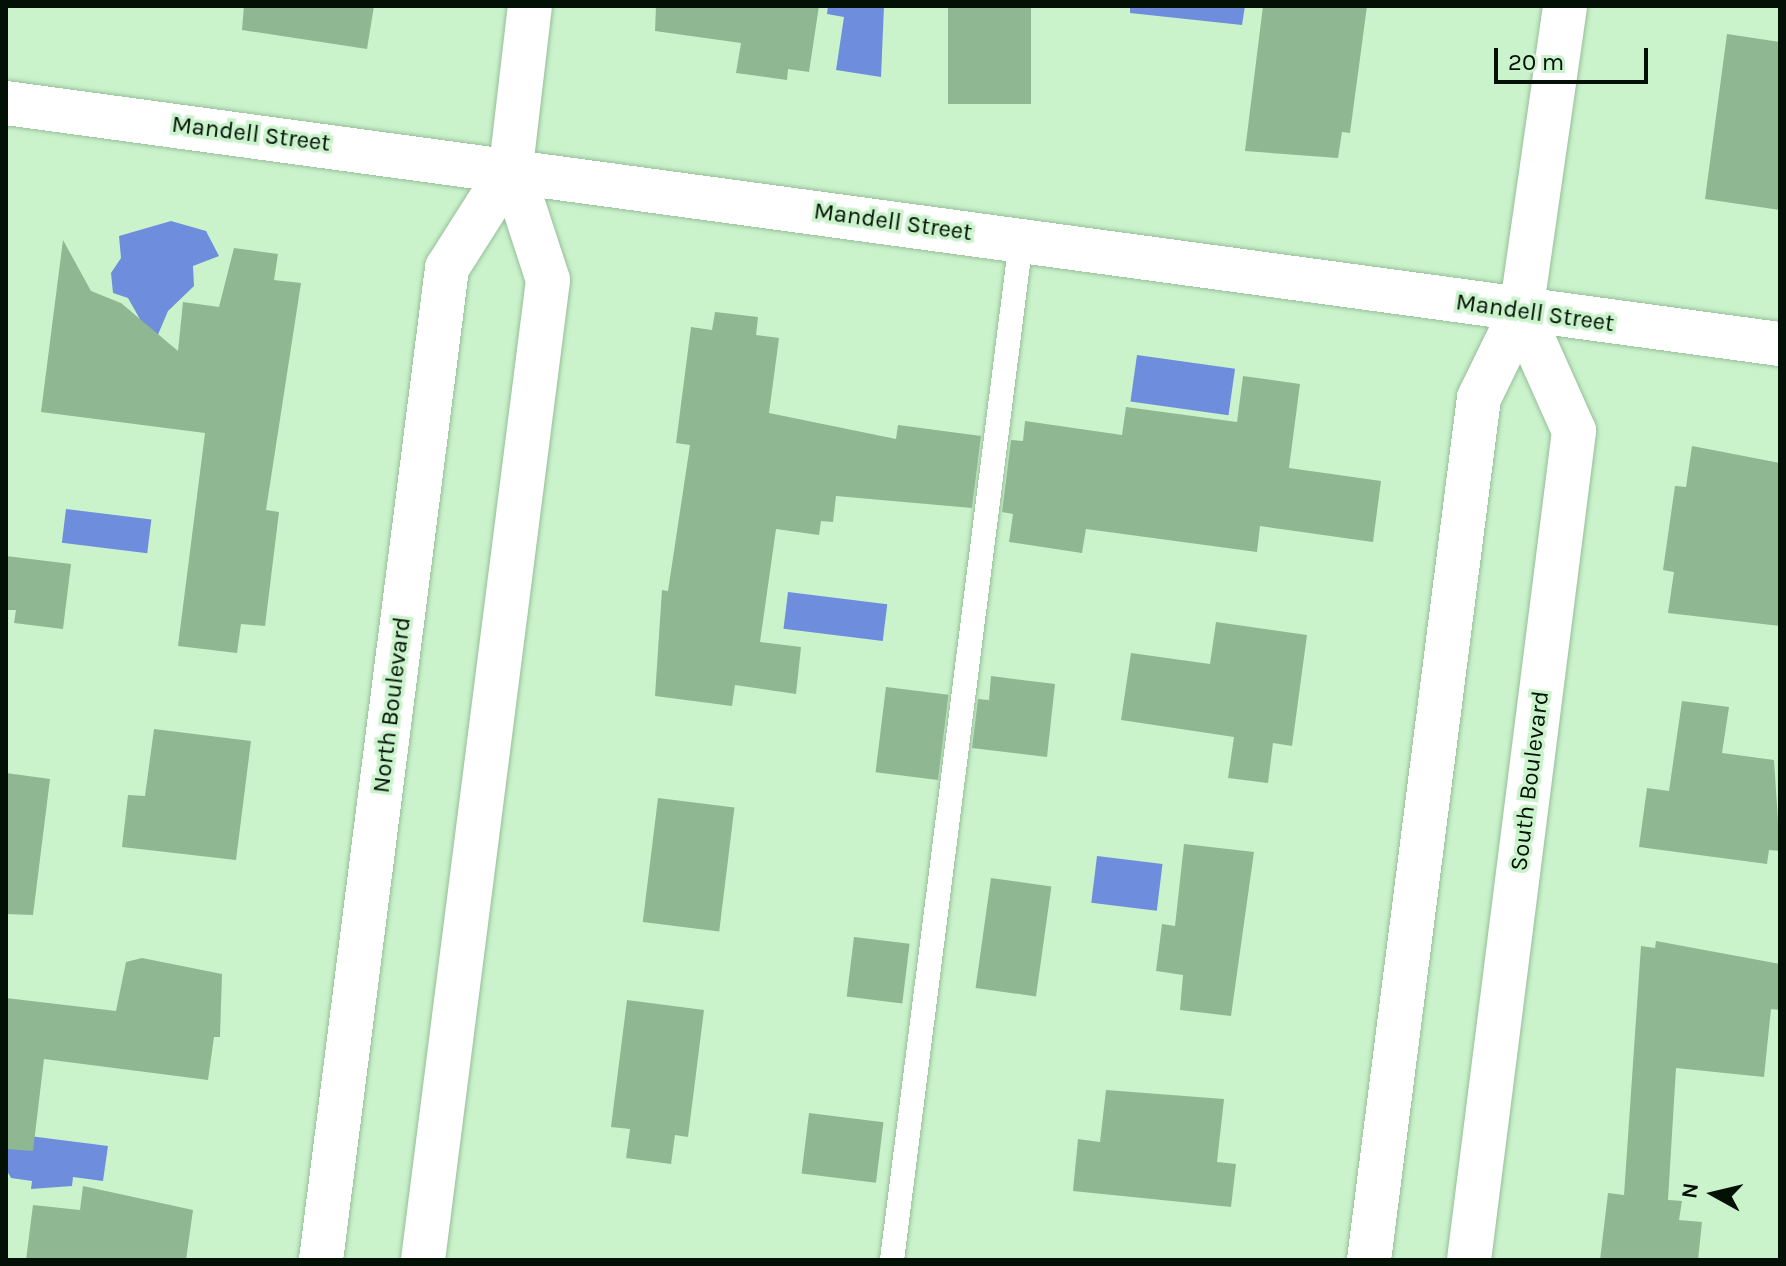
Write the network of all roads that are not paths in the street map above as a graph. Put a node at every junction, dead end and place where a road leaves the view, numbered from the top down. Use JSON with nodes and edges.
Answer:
{"nodes":[{"id":1,"x":530,"y":6,"type":"edge"},
{"id":2,"x":1565,"y":6,"type":"edge"},
{"id":3,"x":6,"y":103,"type":"edge"},
{"id":4,"x":511,"y":167,"type":"junction"},
{"id":5,"x":1021,"y":241,"type":"junction"},
{"id":6,"x":1521,"y":312,"type":"junction"},
{"id":7,"x":1780,"y":344,"type":"edge"},
{"id":8,"x":321,"y":1260,"type":"edge"},
{"id":9,"x":423,"y":1260,"type":"edge"},
{"id":10,"x":892,"y":1260,"type":"edge"},
{"id":11,"x":1369,"y":1260,"type":"edge"},
{"id":12,"x":1469,"y":1260,"type":"edge"}],
"edges":[{"from":1,"to":4,"type":"street","name":"North Boulevard"},
{"from":2,"to":6,"type":"street"},
{"from":3,"to":4,"type":"street","name":"Mandell Street"},
{"from":4,"to":5,"type":"street","name":"Mandell Street"},
{"from":4,"to":8,"type":"street","name":"North Boulevard"},
{"from":4,"to":9,"type":"street","name":"North Boulevard"},
{"from":5,"to":6,"type":"street","name":"Mandell Street"},
{"from":5,"to":10,"type":"lane"},
{"from":6,"to":7,"type":"street","name":"Mandell Street"},
{"from":6,"to":11,"type":"street"},
{"from":6,"to":12,"type":"street","name":"South Boulevard"}]}
